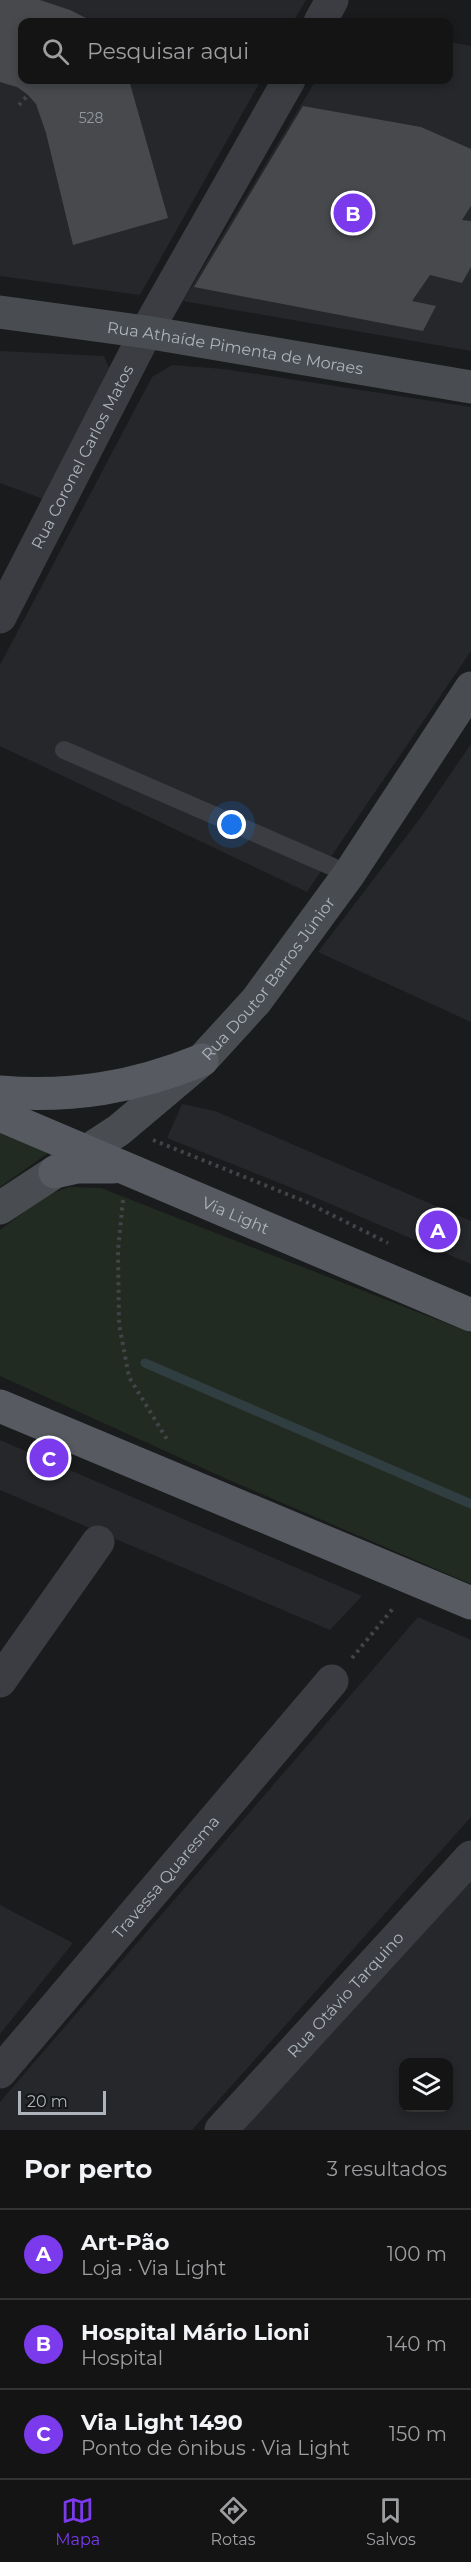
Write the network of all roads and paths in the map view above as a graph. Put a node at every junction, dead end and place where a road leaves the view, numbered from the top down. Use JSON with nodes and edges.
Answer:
{"nodes":[{"id":1,"x":332,"y":0,"type":"edge"},
{"id":2,"x":322,"y":18,"type":"edge"},
{"id":3,"x":287,"y":84,"type":"edge"},
{"id":4,"x":28,"y":95,"type":"dead end"},
{"id":5,"x":19,"y":105,"type":"dead end"},
{"id":6,"x":0,"y":312,"type":"edge"},
{"id":7,"x":146,"y":332,"type":"junction"},
{"id":8,"x":471,"y":387,"type":"edge"},
{"id":9,"x":0,"y":617,"type":"edge"},
{"id":10,"x":471,"y":688,"type":"edge"},
{"id":11,"x":64,"y":750,"type":"dead end"},
{"id":12,"x":349,"y":874,"type":"junction"},
{"id":13,"x":202,"y":1060,"type":"junction"},
{"id":14,"x":0,"y":1092,"type":"edge"},
{"id":15,"x":0,"y":1115,"type":"edge"},
{"id":16,"x":136,"y":1116,"type":"junction"},
{"id":17,"x":87,"y":1152,"type":"junction"},
{"id":18,"x":123,"y":1169,"type":"junction"},
{"id":19,"x":55,"y":1172,"type":"junction"},
{"id":20,"x":0,"y":1208,"type":"edge"},
{"id":21,"x":392,"y":1245,"type":"dead end"},
{"id":22,"x":471,"y":1315,"type":"edge"},
{"id":23,"x":0,"y":1406,"type":"edge"},
{"id":24,"x":168,"y":1442,"type":"dead end"},
{"id":25,"x":98,"y":1542,"type":"dead end"},
{"id":26,"x":418,"y":1580,"type":"junction"},
{"id":27,"x":471,"y":1603,"type":"edge"},
{"id":28,"x":0,"y":1681,"type":"edge"},
{"id":29,"x":332,"y":1681,"type":"joint"},
{"id":30,"x":471,"y":1857,"type":"edge"},
{"id":31,"x":0,"y":2072,"type":"edge"},
{"id":32,"x":221,"y":2130,"type":"edge"}],
"edges":[{"from":1,"to":2,"type":"street"},
{"from":3,"to":7,"type":"street","name":"Rua Coronel Carlos Matos"},
{"from":4,"to":5,"type":"path"},
{"from":6,"to":7,"type":"main road","name":"Rua Athaíde Pimenta de Moraes"},
{"from":7,"to":8,"type":"main road","name":"Rua Athaíde Pimenta de Moraes"},
{"from":7,"to":9,"type":"street","name":"Rua Coronel Carlos Matos"},
{"from":10,"to":12,"type":"main road","name":"Rua Doutor Barros Júnior"},
{"from":11,"to":12,"type":"lane"},
{"from":12,"to":13,"type":"main road","name":"Rua Doutor Barros Júnior"},
{"from":13,"to":14,"type":"main road"},
{"from":13,"to":16,"type":"main road","name":"Rua Doutor Barros Júnior"},
{"from":15,"to":17,"type":"main road","name":"Via Light"},
{"from":16,"to":17,"type":"main road","name":"Rua Doutor Barros Júnior"},
{"from":16,"to":21,"type":"path"},
{"from":17,"to":18,"type":"main road","name":"Via Light"},
{"from":17,"to":19,"type":"main road","name":"Rua Doutor Barros Júnior"},
{"from":18,"to":19,"type":"main road"},
{"from":18,"to":22,"type":"main road","name":"Via Light"},
{"from":18,"to":24,"type":"path"},
{"from":19,"to":20,"type":"main road","name":"Rua Doutor Barros Júnior"},
{"from":23,"to":26,"type":"main road"},
{"from":25,"to":28,"type":"street"},
{"from":26,"to":27,"type":"main road"},
{"from":26,"to":29,"type":"path"},
{"from":29,"to":31,"type":"street","name":"Travessa Quaresma"},
{"from":30,"to":32,"type":"street","name":"Rua Otávio Tarquino"}]}
